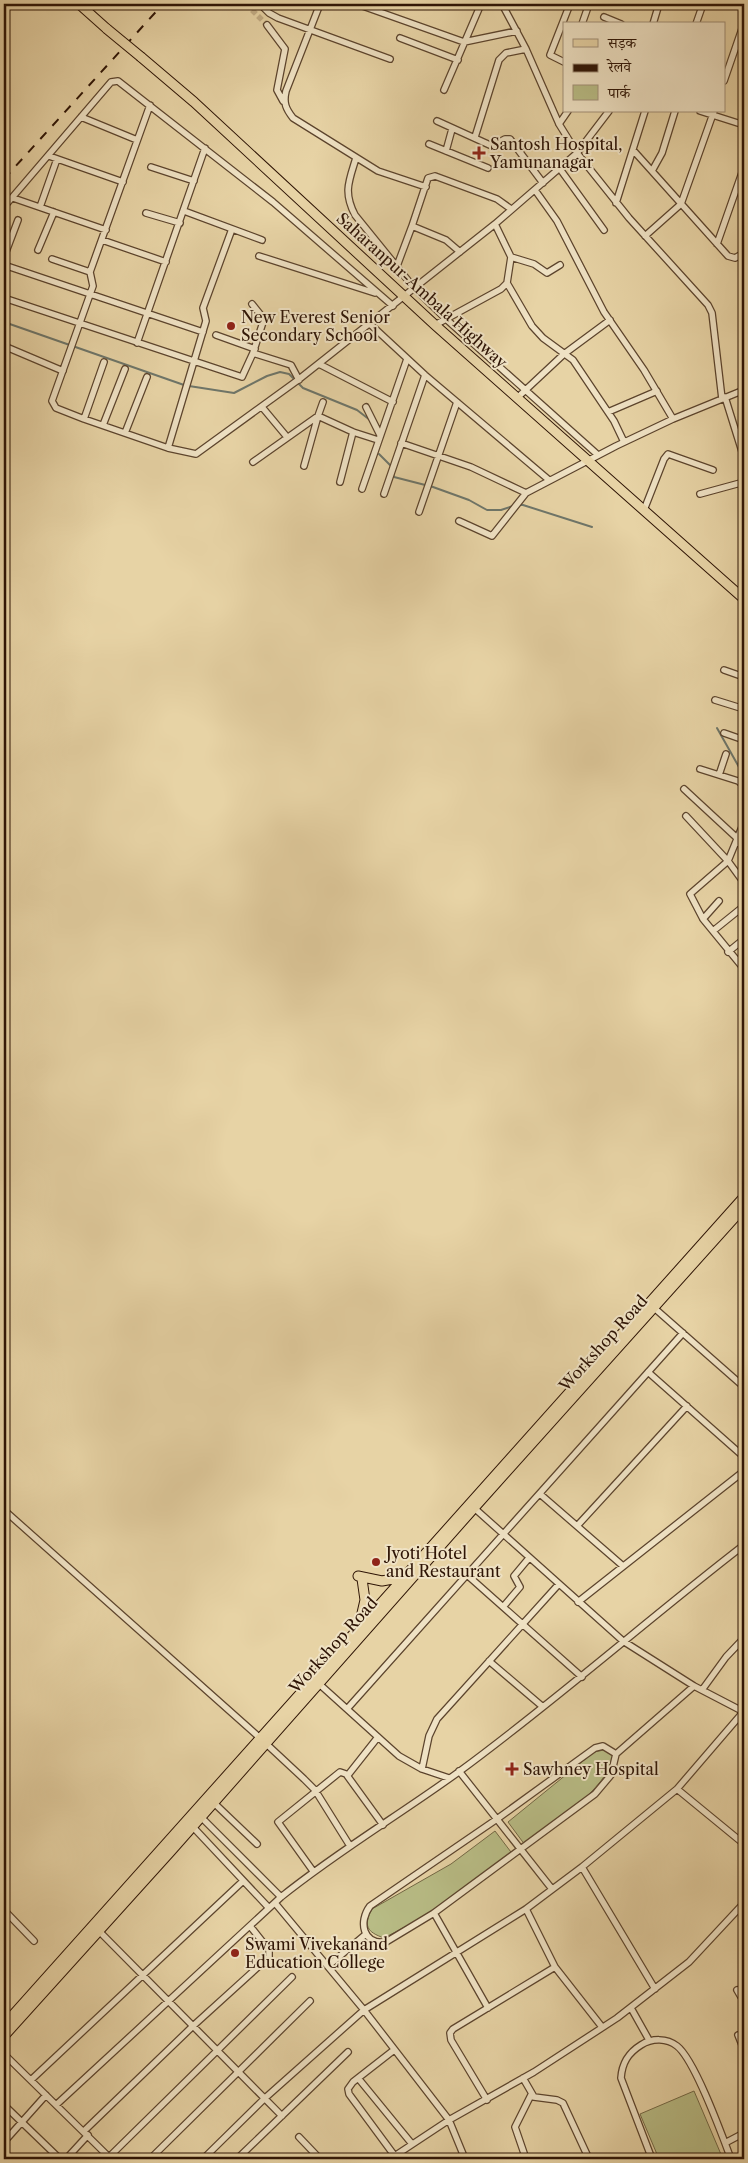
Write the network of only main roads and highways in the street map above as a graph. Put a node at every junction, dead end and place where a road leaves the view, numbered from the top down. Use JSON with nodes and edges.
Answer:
{"nodes":[{"id":1,"x":79,"y":4,"type":"edge"},
{"id":2,"x":744,"y":599,"type":"edge"},
{"id":3,"x":744,"y":1197,"type":"edge"},
{"id":4,"x":744,"y":1207,"type":"edge"},
{"id":5,"x":652,"y":1306,"type":"junction"},
{"id":6,"x":471,"y":1506,"type":"junction"},
{"id":7,"x":404,"y":1577,"type":"junction"},
{"id":8,"x":358,"y":1628,"type":"junction"},
{"id":9,"x":316,"y":1681,"type":"junction"},
{"id":10,"x":263,"y":1741,"type":"junction"},
{"id":11,"x":96,"y":1928,"type":"junction"},
{"id":12,"x":4,"y":2024,"type":"edge"},
{"id":13,"x":4,"y":2036,"type":"edge"}],
"edges":[{"from":1,"to":2,"type":"main road","name":"Saharanpur-Ambala Highway","bridge":true},
{"from":3,"to":5,"type":"main road","name":"Workshop Road"},
{"from":4,"to":5,"type":"main road","name":"Workshop Road"},
{"from":5,"to":6,"type":"main road","name":"Workshop Road"},
{"from":6,"to":7,"type":"main road","name":"Workshop Road"},
{"from":6,"to":9,"type":"main road","name":"Workshop Road"},
{"from":7,"to":8,"type":"main road","name":"Workshop Road"},
{"from":7,"to":8,"type":"main road"},
{"from":8,"to":9,"type":"main road","name":"Workshop Road"},
{"from":9,"to":10,"type":"main road","name":"Workshop Road"},
{"from":10,"to":11,"type":"main road","name":"Workshop Road"},
{"from":10,"to":11,"type":"main road","name":"Workshop Road"},
{"from":11,"to":12,"type":"main road","name":"Workshop Road"},
{"from":11,"to":13,"type":"main road","name":"Workshop Road"}]}
